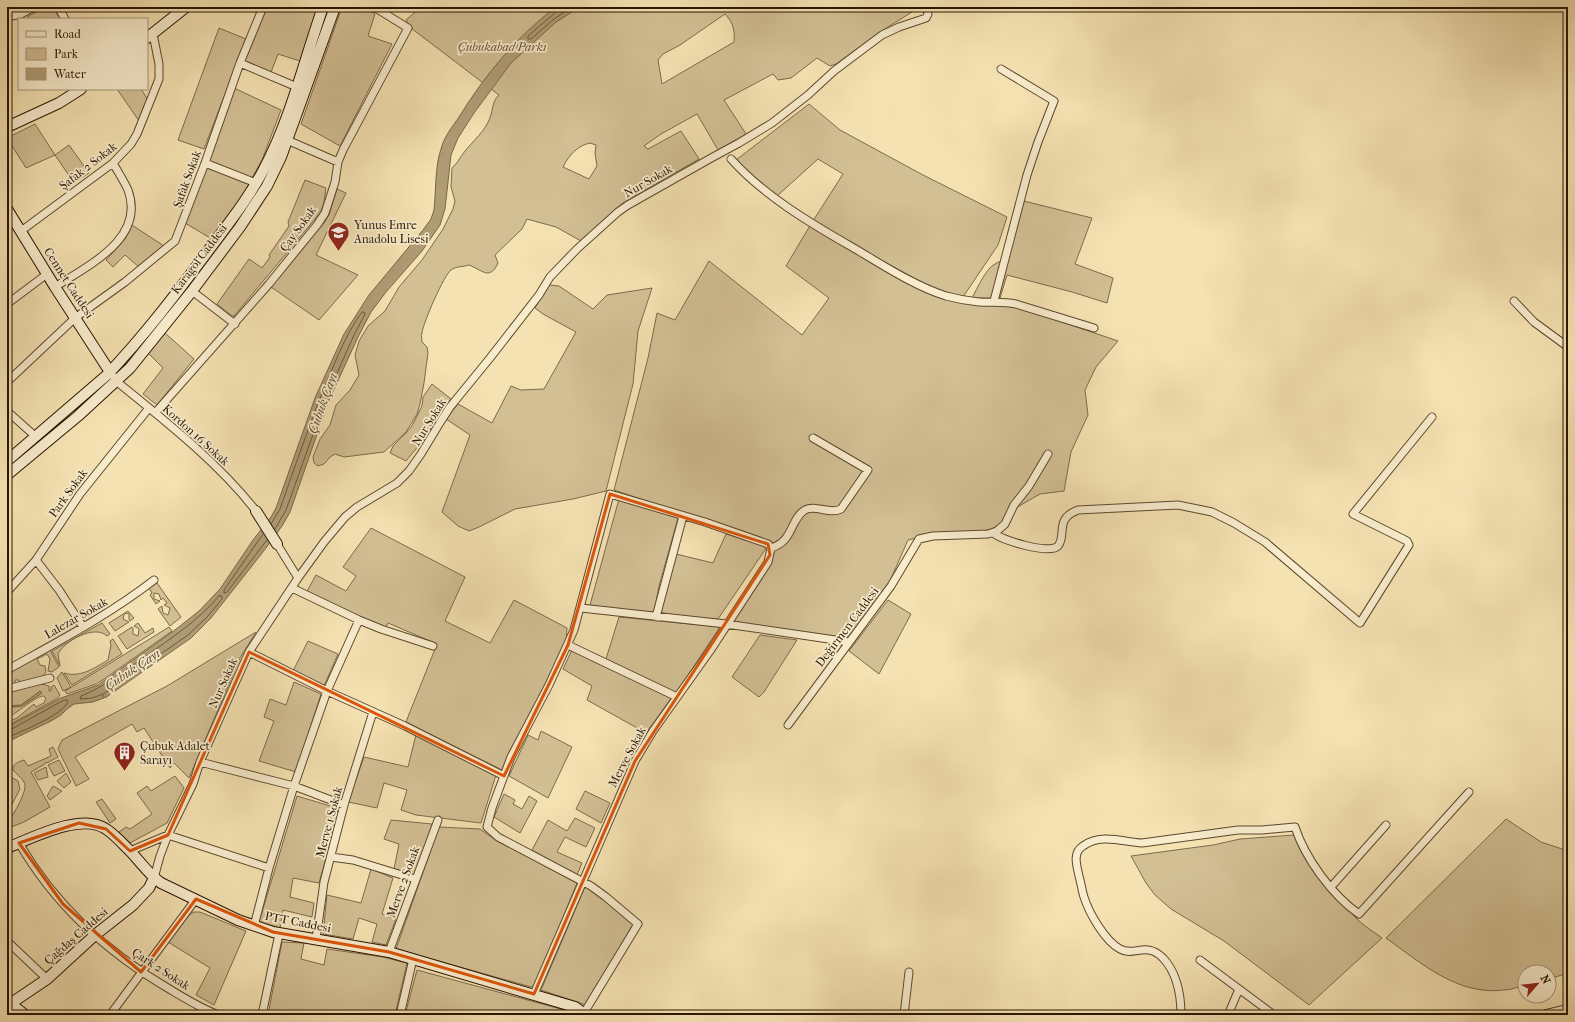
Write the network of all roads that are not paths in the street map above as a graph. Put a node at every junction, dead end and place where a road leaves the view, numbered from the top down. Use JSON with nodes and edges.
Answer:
{"nodes":[{"id":1,"x":34,"y":7,"type":"edge"},
{"id":2,"x":58,"y":7,"type":"edge"},
{"id":3,"x":186,"y":7,"type":"edge"},
{"id":4,"x":263,"y":7,"type":"edge"},
{"id":5,"x":323,"y":7,"type":"edge"},
{"id":6,"x":335,"y":7,"type":"edge"},
{"id":7,"x":374,"y":7,"type":"edge"},
{"id":8,"x":927,"y":7,"type":"edge"},
{"id":9,"x":23,"y":16,"type":"edge"},
{"id":10,"x":7,"y":17,"type":"edge"},
{"id":11,"x":64,"y":18,"type":"edge"},
{"id":12,"x":150,"y":36,"type":"edge"},
{"id":13,"x":240,"y":63,"type":"junction"},
{"id":14,"x":1001,"y":69,"type":"dead end"},
{"id":15,"x":297,"y":87,"type":"junction"},
{"id":16,"x":78,"y":90,"type":"edge"},
{"id":17,"x":68,"y":93,"type":"edge"},
{"id":18,"x":7,"y":127,"type":"edge"},
{"id":19,"x":288,"y":140,"type":"junction"},
{"id":20,"x":731,"y":159,"type":"dead end"},
{"id":21,"x":338,"y":162,"type":"junction"},
{"id":22,"x":113,"y":163,"type":"junction"},
{"id":23,"x":205,"y":163,"type":"junction"},
{"id":24,"x":256,"y":183,"type":"junction"},
{"id":25,"x":8,"y":212,"type":"edge"},
{"id":26,"x":21,"y":231,"type":"junction"},
{"id":27,"x":47,"y":274,"type":"junction"},
{"id":28,"x":55,"y":287,"type":"junction"},
{"id":29,"x":192,"y":291,"type":"junction"},
{"id":30,"x":1514,"y":301,"type":"dead end"},
{"id":31,"x":994,"y":302,"type":"junction"},
{"id":32,"x":7,"y":304,"type":"edge"},
{"id":33,"x":75,"y":318,"type":"junction"},
{"id":34,"x":235,"y":324,"type":"junction"},
{"id":35,"x":1094,"y":328,"type":"dead end"},
{"id":36,"x":1568,"y":347,"type":"edge"},
{"id":37,"x":110,"y":372,"type":"junction"},
{"id":38,"x":116,"y":381,"type":"junction"},
{"id":39,"x":7,"y":382,"type":"edge"},
{"id":40,"x":149,"y":408,"type":"junction"},
{"id":41,"x":7,"y":411,"type":"edge"},
{"id":42,"x":155,"y":413,"type":"junction"},
{"id":43,"x":1432,"y":417,"type":"dead end"},
{"id":44,"x":34,"y":436,"type":"junction"},
{"id":45,"x":812,"y":438,"type":"dead end"},
{"id":46,"x":1048,"y":454,"type":"dead end"},
{"id":47,"x":7,"y":461,"type":"edge"},
{"id":48,"x":7,"y":475,"type":"edge"},
{"id":49,"x":256,"y":511,"type":"joint"},
{"id":50,"x":683,"y":516,"type":"junction"},
{"id":51,"x":993,"y":533,"type":"junction"},
{"id":52,"x":277,"y":544,"type":"joint"},
{"id":53,"x":771,"y":548,"type":"junction"},
{"id":54,"x":36,"y":560,"type":"junction"},
{"id":55,"x":298,"y":578,"type":"junction"},
{"id":56,"x":154,"y":580,"type":"dead end"},
{"id":57,"x":292,"y":588,"type":"junction"},
{"id":58,"x":7,"y":592,"type":"edge"},
{"id":59,"x":581,"y":608,"type":"junction"},
{"id":60,"x":656,"y":617,"type":"junction"},
{"id":61,"x":359,"y":620,"type":"junction"},
{"id":62,"x":726,"y":624,"type":"junction"},
{"id":63,"x":83,"y":627,"type":"junction"},
{"id":64,"x":849,"y":642,"type":"junction"},
{"id":65,"x":568,"y":645,"type":"junction"},
{"id":66,"x":433,"y":646,"type":"dead end"},
{"id":67,"x":249,"y":652,"type":"junction"},
{"id":68,"x":7,"y":670,"type":"edge"},
{"id":69,"x":50,"y":678,"type":"dead end"},
{"id":70,"x":7,"y":689,"type":"edge"},
{"id":71,"x":327,"y":691,"type":"junction"},
{"id":72,"x":677,"y":697,"type":"junction"},
{"id":73,"x":373,"y":712,"type":"junction"},
{"id":74,"x":788,"y":725,"type":"dead end"},
{"id":75,"x":200,"y":762,"type":"junction"},
{"id":76,"x":504,"y":776,"type":"junction"},
{"id":77,"x":294,"y":786,"type":"junction"},
{"id":78,"x":1469,"y":792,"type":"dead end"},
{"id":79,"x":344,"y":805,"type":"junction"},
{"id":80,"x":438,"y":820,"type":"dead end"},
{"id":81,"x":1386,"y":825,"type":"dead end"},
{"id":82,"x":168,"y":835,"type":"junction"},
{"id":83,"x":19,"y":843,"type":"junction"},
{"id":84,"x":7,"y":848,"type":"edge"},
{"id":85,"x":130,"y":851,"type":"junction"},
{"id":86,"x":331,"y":857,"type":"junction"},
{"id":87,"x":269,"y":868,"type":"junction"},
{"id":88,"x":154,"y":878,"type":"junction"},
{"id":89,"x":415,"y":879,"type":"junction"},
{"id":90,"x":582,"y":881,"type":"junction"},
{"id":91,"x":1331,"y":887,"type":"junction"},
{"id":92,"x":196,"y":899,"type":"junction"},
{"id":93,"x":254,"y":926,"type":"junction"},
{"id":94,"x":279,"y":934,"type":"junction"},
{"id":95,"x":95,"y":935,"type":"junction"},
{"id":96,"x":316,"y":939,"type":"junction"},
{"id":97,"x":7,"y":941,"type":"edge"},
{"id":98,"x":389,"y":952,"type":"junction"},
{"id":99,"x":413,"y":959,"type":"junction"},
{"id":100,"x":1200,"y":960,"type":"dead end"},
{"id":101,"x":141,"y":972,"type":"junction"},
{"id":102,"x":909,"y":972,"type":"dead end"},
{"id":103,"x":46,"y":979,"type":"junction"},
{"id":104,"x":1239,"y":989,"type":"junction"},
{"id":105,"x":534,"y":994,"type":"junction"},
{"id":106,"x":8,"y":1004,"type":"edge"},
{"id":107,"x":1568,"y":1010,"type":"edge"},
{"id":108,"x":585,"y":1014,"type":"edge"},
{"id":109,"x":25,"y":1015,"type":"edge"},
{"id":110,"x":110,"y":1015,"type":"edge"},
{"id":111,"x":219,"y":1015,"type":"edge"},
{"id":112,"x":262,"y":1015,"type":"edge"},
{"id":113,"x":400,"y":1015,"type":"edge"},
{"id":114,"x":904,"y":1015,"type":"edge"},
{"id":115,"x":1181,"y":1015,"type":"edge"},
{"id":116,"x":1228,"y":1015,"type":"edge"},
{"id":117,"x":1274,"y":1015,"type":"edge"},
{"id":118,"x":1546,"y":1015,"type":"edge"}],
"edges":[{"from":1,"to":9,"type":"street"},
{"from":2,"to":11,"type":"street"},
{"from":3,"to":12,"type":"street"},
{"from":4,"to":13,"type":"street","name":"Şafak Sokak"},
{"from":5,"to":15,"type":"street"},
{"from":6,"to":19,"type":"street","name":"Karagöl Caddesi"},
{"from":7,"to":21,"type":"street","name":"Çay Sokak"},
{"from":8,"to":55,"type":"street","name":"Nur Sokak"},
{"from":9,"to":10,"type":"street"},
{"from":12,"to":22,"type":"street","name":"Şafak 2 Sokak"},
{"from":13,"to":15,"type":"street"},
{"from":13,"to":23,"type":"street","name":"Şafak Sokak"},
{"from":14,"to":31,"type":"street"},
{"from":15,"to":24,"type":"street"},
{"from":16,"to":17,"type":"street"},
{"from":17,"to":18,"type":"street"},
{"from":19,"to":21,"type":"street"},
{"from":19,"to":29,"type":"street","name":"Karagöl Caddesi"},
{"from":20,"to":31,"type":"street"},
{"from":21,"to":34,"type":"street","name":"Çay Sokak"},
{"from":22,"to":26,"type":"street","name":"Şafak 2 Sokak"},
{"from":22,"to":28,"type":"street"},
{"from":23,"to":24,"type":"street"},
{"from":23,"to":33,"type":"street","name":"Şafak Sokak"},
{"from":24,"to":37,"type":"street"},
{"from":25,"to":26,"type":"street","name":"Cennet Caddesi"},
{"from":26,"to":27,"type":"street","name":"Cennet Caddesi"},
{"from":27,"to":28,"type":"street","name":"Cennet Caddesi"},
{"from":27,"to":32,"type":"street"},
{"from":28,"to":33,"type":"street","name":"Cennet Caddesi"},
{"from":29,"to":34,"type":"street"},
{"from":29,"to":38,"type":"street","name":"Karagöl Caddesi"},
{"from":30,"to":36,"type":"street"},
{"from":31,"to":35,"type":"street"},
{"from":33,"to":37,"type":"street","name":"Cennet Caddesi"},
{"from":33,"to":39,"type":"street","name":"Şafak Sokak"},
{"from":34,"to":42,"type":"street","name":"Çay Sokak"},
{"from":37,"to":38,"type":"street","name":"Kordon 16 Sokak"},
{"from":37,"to":44,"type":"street"},
{"from":38,"to":40,"type":"street","name":"Kordon 16 Sokak"},
{"from":38,"to":48,"type":"street","name":"Karagöl Caddesi"},
{"from":40,"to":42,"type":"street","name":"Kordon 16 Sokak"},
{"from":40,"to":54,"type":"street","name":"Park Sokak"},
{"from":41,"to":44,"type":"street"},
{"from":42,"to":49,"type":"street","name":"Kordon 16 Sokak"},
{"from":43,"to":51,"type":"street"},
{"from":44,"to":47,"type":"street"},
{"from":45,"to":53,"type":"street"},
{"from":46,"to":51,"type":"street"},
{"from":49,"to":52,"type":"street"},
{"from":50,"to":53,"type":"street"},
{"from":50,"to":59,"type":"street"},
{"from":50,"to":60,"type":"street"},
{"from":51,"to":64,"type":"street","name":"Değirmen Caddesi"},
{"from":52,"to":55,"type":"street"},
{"from":53,"to":62,"type":"street","name":"Merve Sokak"},
{"from":54,"to":58,"type":"street","name":"Park Sokak"},
{"from":54,"to":63,"type":"street"},
{"from":55,"to":57,"type":"street","name":"Nur Sokak"},
{"from":56,"to":63,"type":"street","name":"Lalezar Sokak"},
{"from":57,"to":61,"type":"street"},
{"from":57,"to":67,"type":"street","name":"Nur Sokak"},
{"from":59,"to":60,"type":"street"},
{"from":59,"to":65,"type":"street"},
{"from":60,"to":62,"type":"street"},
{"from":61,"to":66,"type":"street"},
{"from":61,"to":71,"type":"street"},
{"from":62,"to":64,"type":"street"},
{"from":62,"to":72,"type":"street","name":"Merve Sokak"},
{"from":63,"to":68,"type":"street","name":"Lalezar Sokak"},
{"from":64,"to":74,"type":"street","name":"Değirmen Caddesi"},
{"from":65,"to":72,"type":"street"},
{"from":65,"to":76,"type":"street"},
{"from":67,"to":71,"type":"street"},
{"from":67,"to":75,"type":"street","name":"Nur Sokak"},
{"from":69,"to":70,"type":"street"},
{"from":71,"to":73,"type":"street"},
{"from":71,"to":77,"type":"street"},
{"from":72,"to":90,"type":"street","name":"Merve Sokak"},
{"from":73,"to":76,"type":"street"},
{"from":73,"to":79,"type":"street","name":"Merve 1 Sokak"},
{"from":75,"to":77,"type":"street"},
{"from":75,"to":82,"type":"street","name":"Nur Sokak"},
{"from":76,"to":90,"type":"street"},
{"from":77,"to":79,"type":"street"},
{"from":77,"to":87,"type":"street"},
{"from":78,"to":91,"type":"street"},
{"from":79,"to":86,"type":"street","name":"Merve 1 Sokak"},
{"from":80,"to":89,"type":"street","name":"Merve 2 Sokak"},
{"from":81,"to":91,"type":"street"},
{"from":82,"to":85,"type":"street"},
{"from":82,"to":87,"type":"street"},
{"from":82,"to":88,"type":"street","name":"Nur Sokak"},
{"from":83,"to":84,"type":"street","name":"PTT Caddesi"},
{"from":83,"to":85,"type":"street","name":"PTT Caddesi"},
{"from":83,"to":95,"type":"street","name":"Çark 2 Sokak"},
{"from":85,"to":88,"type":"street","name":"PTT Caddesi"},
{"from":86,"to":89,"type":"street"},
{"from":86,"to":96,"type":"street","name":"Merve 1 Sokak"},
{"from":87,"to":93,"type":"street"},
{"from":88,"to":92,"type":"street","name":"PTT Caddesi"},
{"from":88,"to":95,"type":"street","name":"Çağdaş Caddesi"},
{"from":89,"to":98,"type":"street","name":"Merve 2 Sokak"},
{"from":90,"to":105,"type":"street","name":"Merve Sokak"},
{"from":90,"to":108,"type":"street"},
{"from":91,"to":115,"type":"street"},
{"from":92,"to":93,"type":"street","name":"PTT Caddesi"},
{"from":92,"to":101,"type":"street"},
{"from":93,"to":94,"type":"street","name":"PTT Caddesi"},
{"from":94,"to":96,"type":"street","name":"PTT Caddesi"},
{"from":94,"to":112,"type":"street"},
{"from":95,"to":101,"type":"street","name":"Çark 2 Sokak"},
{"from":95,"to":103,"type":"street","name":"Çağdaş Caddesi"},
{"from":96,"to":98,"type":"street","name":"PTT Caddesi"},
{"from":97,"to":103,"type":"street"},
{"from":98,"to":99,"type":"street","name":"PTT Caddesi"},
{"from":99,"to":105,"type":"street","name":"PTT Caddesi"},
{"from":99,"to":113,"type":"street"},
{"from":100,"to":104,"type":"street"},
{"from":101,"to":110,"type":"street"},
{"from":101,"to":111,"type":"street","name":"Çark 2 Sokak"},
{"from":102,"to":114,"type":"street"},
{"from":103,"to":106,"type":"street","name":"Çağdaş Caddesi"},
{"from":104,"to":116,"type":"street"},
{"from":104,"to":117,"type":"street"},
{"from":105,"to":108,"type":"street","name":"PTT Caddesi"},
{"from":106,"to":109,"type":"street"},
{"from":107,"to":118,"type":"street"}]}
